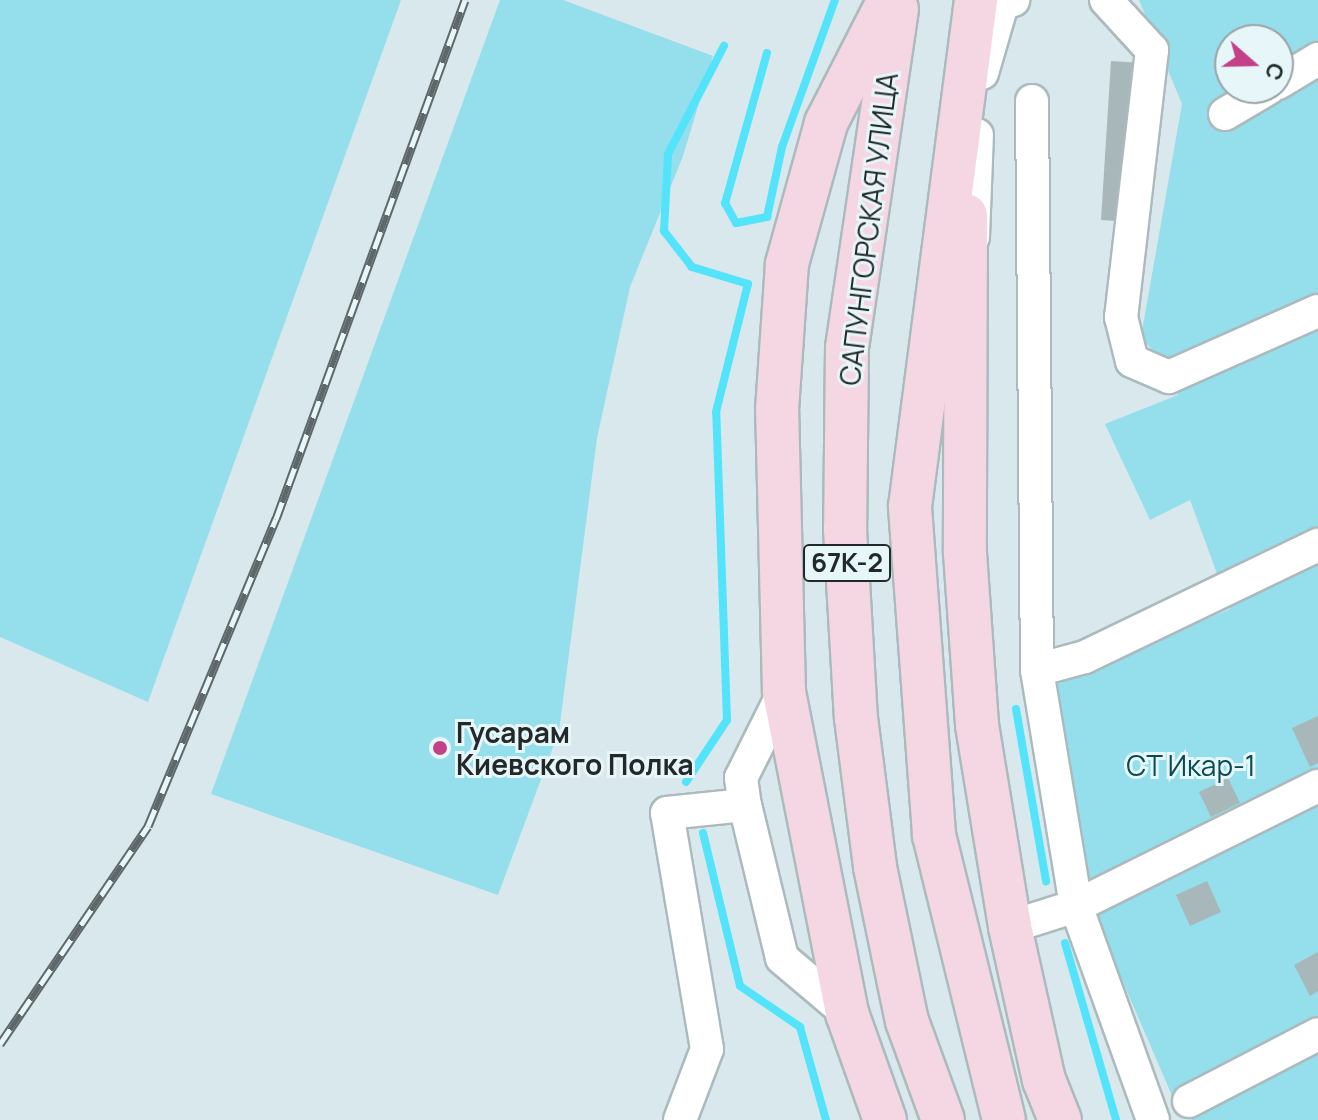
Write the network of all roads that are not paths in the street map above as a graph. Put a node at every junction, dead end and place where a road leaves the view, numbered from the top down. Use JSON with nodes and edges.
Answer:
{"nodes":[{"id":1,"x":889,"y":0,"type":"edge"},
{"id":2,"x":899,"y":0,"type":"edge"},
{"id":3,"x":976,"y":0,"type":"edge"},
{"id":4,"x":1013,"y":0,"type":"edge"},
{"id":5,"x":1106,"y":0,"type":"edge"},
{"id":6,"x":1318,"y":59,"type":"edge"},
{"id":7,"x":1294,"y":73,"type":"edge"},
{"id":8,"x":963,"y":100,"type":"junction"},
{"id":9,"x":1032,"y":101,"type":"dead end"},
{"id":10,"x":1242,"y":104,"type":"edge"},
{"id":11,"x":1225,"y":114,"type":"dead end"},
{"id":12,"x":1318,"y":311,"type":"edge"},
{"id":13,"x":969,"y":380,"type":"junction"},
{"id":14,"x":1318,"y":545,"type":"edge"},
{"id":15,"x":1037,"y":670,"type":"junction"},
{"id":16,"x":784,"y":692,"type":"junction"},
{"id":17,"x":1318,"y":786,"type":"edge"},
{"id":18,"x":745,"y":805,"type":"junction"},
{"id":19,"x":1076,"y":906,"type":"junction"},
{"id":20,"x":1010,"y":927,"type":"junction"},
{"id":21,"x":847,"y":1013,"type":"junction"},
{"id":22,"x":1318,"y":1034,"type":"edge"},
{"id":23,"x":1189,"y":1101,"type":"dead end"},
{"id":24,"x":680,"y":1120,"type":"edge"},
{"id":25,"x":885,"y":1120,"type":"edge"},
{"id":26,"x":943,"y":1120,"type":"edge"},
{"id":27,"x":1004,"y":1120,"type":"edge"},
{"id":28,"x":1060,"y":1120,"type":"edge"},
{"id":29,"x":1153,"y":1120,"type":"edge"}],
"edges":[{"from":1,"to":16,"type":"main road"},
{"from":2,"to":26,"type":"main road","name":"САПУНГОРСКАЯ УЛИЦА","number":"67К-2"},
{"from":3,"to":8,"type":"main road","number":"67К-2"},
{"from":4,"to":13,"type":"street"},
{"from":5,"to":12,"type":"street"},
{"from":6,"to":7,"type":"street"},
{"from":8,"to":13,"type":"main road","number":"67К-2"},
{"from":8,"to":27,"type":"main road","number":"67К-2"},
{"from":9,"to":15,"type":"street"},
{"from":10,"to":11,"type":"street"},
{"from":13,"to":20,"type":"main road","number":"67К-2"},
{"from":14,"to":15,"type":"street"},
{"from":15,"to":19,"type":"street"},
{"from":16,"to":18,"type":"street"},
{"from":16,"to":21,"type":"main road"},
{"from":17,"to":19,"type":"street"},
{"from":18,"to":21,"type":"street"},
{"from":18,"to":24,"type":"street"},
{"from":19,"to":20,"type":"street"},
{"from":19,"to":29,"type":"street"},
{"from":20,"to":28,"type":"main road","number":"67К-2"},
{"from":21,"to":25,"type":"main road"},
{"from":22,"to":23,"type":"street"}]}
